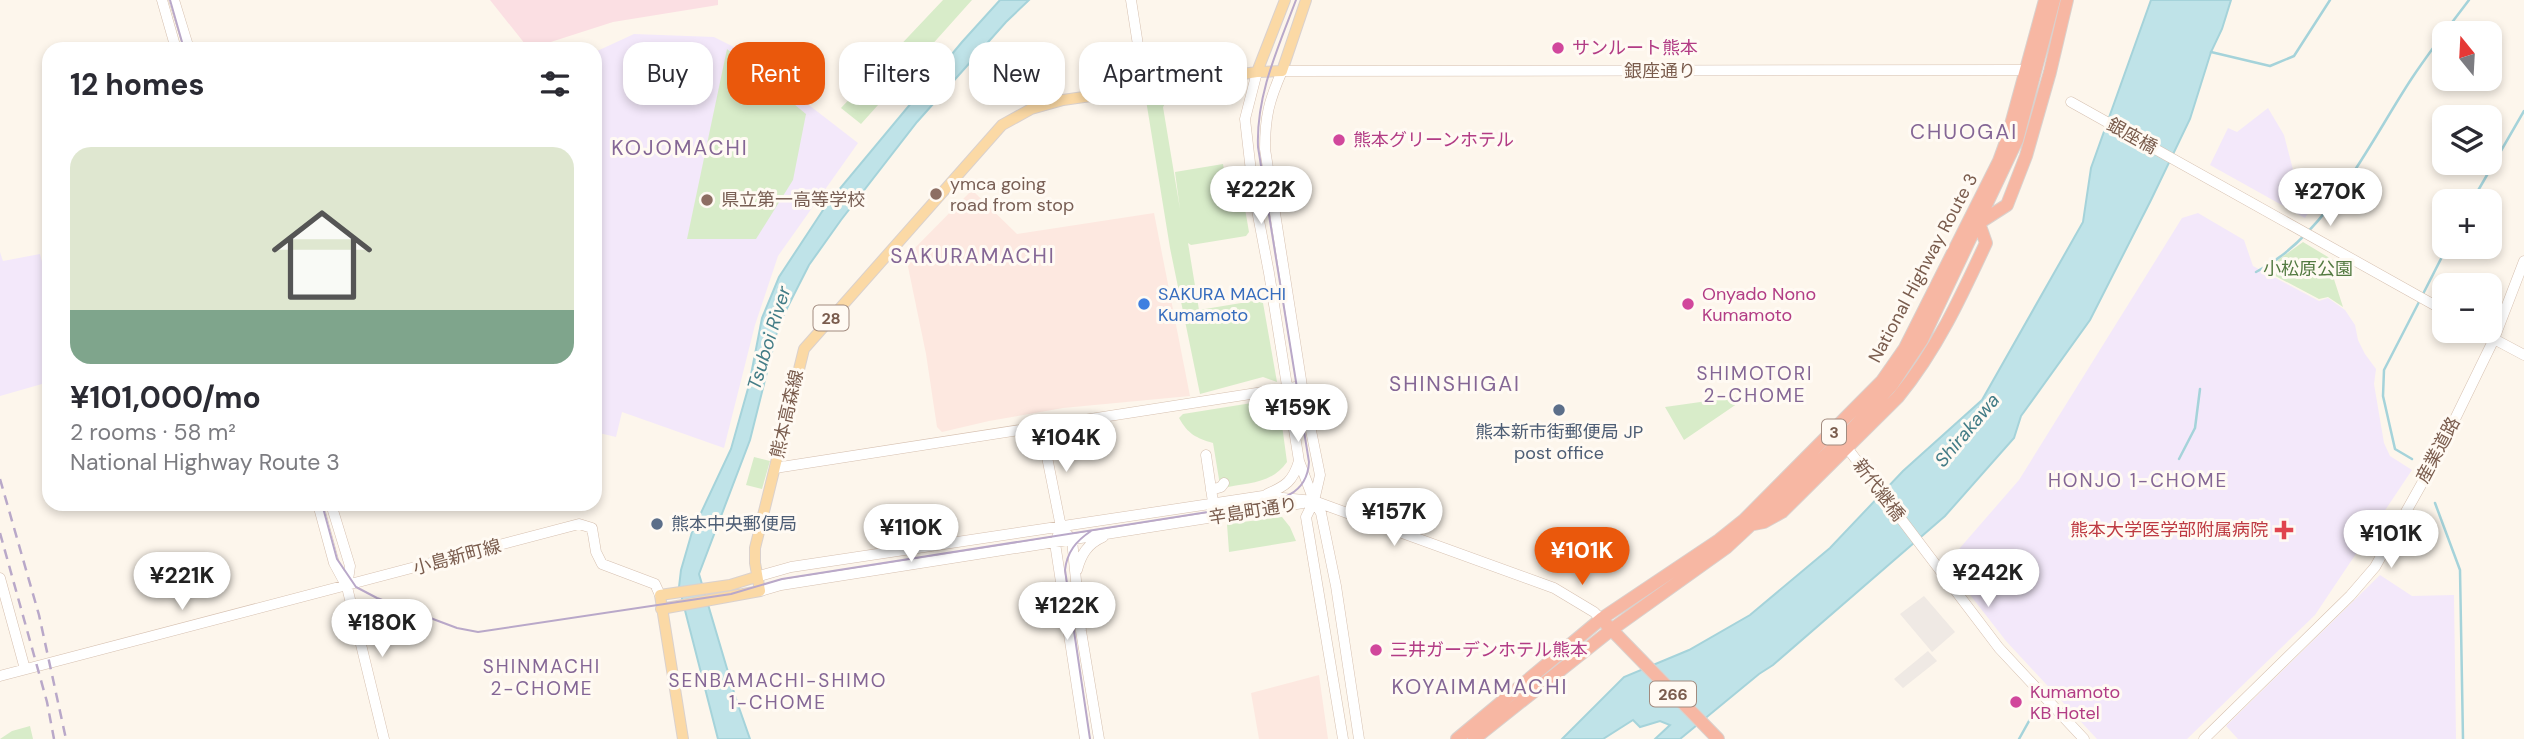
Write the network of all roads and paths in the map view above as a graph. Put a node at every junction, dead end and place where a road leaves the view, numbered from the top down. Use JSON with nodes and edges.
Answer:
{"nodes":[{"id":1,"x":162,"y":0,"type":"edge"},
{"id":2,"x":174,"y":0,"type":"edge"},
{"id":3,"x":1131,"y":0,"type":"edge"},
{"id":4,"x":1285,"y":0,"type":"edge"},
{"id":5,"x":1306,"y":0,"type":"edge"},
{"id":6,"x":2045,"y":0,"type":"edge"},
{"id":7,"x":2054,"y":0,"type":"edge"},
{"id":8,"x":2067,"y":0,"type":"edge"},
{"id":9,"x":174,"y":42,"type":"edge"},
{"id":10,"x":187,"y":42,"type":"edge"},
{"id":11,"x":1137,"y":42,"type":"edge"},
{"id":12,"x":2041,"y":69,"type":"junction"},
{"id":13,"x":1282,"y":71,"type":"junction"},
{"id":14,"x":1257,"y":72,"type":"junction"},
{"id":15,"x":1247,"y":74,"type":"edge"},
{"id":16,"x":1079,"y":99,"type":"edge"},
{"id":17,"x":2071,"y":102,"type":"dead end"},
{"id":18,"x":1979,"y":223,"type":"junction"},
{"id":19,"x":2524,"y":261,"type":"edge"},
{"id":20,"x":2432,"y":304,"type":"edge"},
{"id":21,"x":2502,"y":318,"type":"edge"},
{"id":22,"x":2492,"y":343,"type":"edge"},
{"id":23,"x":2502,"y":343,"type":"edge"},
{"id":24,"x":2524,"y":355,"type":"edge"},
{"id":25,"x":1302,"y":386,"type":"junction"},
{"id":26,"x":1287,"y":388,"type":"junction"},
{"id":27,"x":1041,"y":427,"type":"junction"},
{"id":28,"x":1848,"y":449,"type":"junction"},
{"id":29,"x":1206,"y":455,"type":"dead end"},
{"id":30,"x":1299,"y":461,"type":"junction"},
{"id":31,"x":775,"y":468,"type":"junction"},
{"id":32,"x":1224,"y":483,"type":"dead end"},
{"id":33,"x":1211,"y":490,"type":"junction"},
{"id":34,"x":1263,"y":496,"type":"junction"},
{"id":35,"x":1314,"y":502,"type":"junction"},
{"id":36,"x":1213,"y":503,"type":"junction"},
{"id":37,"x":320,"y":511,"type":"edge"},
{"id":38,"x":333,"y":511,"type":"edge"},
{"id":39,"x":1218,"y":517,"type":"junction"},
{"id":40,"x":1752,"y":525,"type":"junction"},
{"id":41,"x":1060,"y":527,"type":"junction"},
{"id":42,"x":1113,"y":532,"type":"junction"},
{"id":43,"x":1072,"y":540,"type":"junction"},
{"id":44,"x":1055,"y":543,"type":"junction"},
{"id":45,"x":756,"y":577,"type":"junction"},
{"id":46,"x":0,"y":578,"type":"edge"},
{"id":47,"x":1075,"y":581,"type":"junction"},
{"id":48,"x":347,"y":587,"type":"junction"},
{"id":49,"x":760,"y":591,"type":"junction"},
{"id":50,"x":660,"y":595,"type":"junction"},
{"id":51,"x":661,"y":609,"type":"junction"},
{"id":52,"x":1598,"y":615,"type":"junction"},
{"id":53,"x":1611,"y":630,"type":"junction"},
{"id":54,"x":25,"y":669,"type":"junction"},
{"id":55,"x":0,"y":676,"type":"edge"},
{"id":56,"x":384,"y":739,"type":"edge"},
{"id":57,"x":683,"y":739,"type":"edge"},
{"id":58,"x":1085,"y":739,"type":"edge"},
{"id":59,"x":1098,"y":739,"type":"edge"},
{"id":60,"x":1343,"y":739,"type":"edge"},
{"id":61,"x":1359,"y":739,"type":"edge"},
{"id":62,"x":1457,"y":739,"type":"edge"},
{"id":63,"x":1474,"y":739,"type":"edge"},
{"id":64,"x":1718,"y":739,"type":"edge"},
{"id":65,"x":2084,"y":739,"type":"edge"},
{"id":66,"x":2204,"y":739,"type":"edge"}],
"edges":[{"from":1,"to":9,"type":"street"},
{"from":2,"to":10,"type":"street"},
{"from":3,"to":11,"type":"street"},
{"from":4,"to":14,"type":"main road"},
{"from":5,"to":13,"type":"main road"},
{"from":6,"to":12,"type":"highway","name":"National Highway Route 3","number":"3"},
{"from":7,"to":12,"type":"highway","name":"National Highway Route 3","number":"3"},
{"from":8,"to":12,"type":"highway","number":"3"},
{"from":12,"to":13,"type":"street","name":"銀座通り"},
{"from":12,"to":18,"type":"highway","name":"National Highway Route 3","number":"3"},
{"from":12,"to":52,"type":"highway","name":"National Highway Route 3","number":"3"},
{"from":13,"to":14,"type":"main road","name":"熊本高森線","number":"28"},
{"from":13,"to":25,"type":"street"},
{"from":14,"to":15,"type":"main road","name":"熊本高森線","number":"28"},
{"from":14,"to":26,"type":"street"},
{"from":16,"to":31,"type":"main road","name":"熊本高森線","number":"28"},
{"from":17,"to":20,"type":"street","name":"銀座橋"},
{"from":18,"to":28,"type":"highway","number":"3"},
{"from":18,"to":40,"type":"highway","name":"National Highway Route 3","number":"3"},
{"from":19,"to":21,"type":"street","name":"産業道路"},
{"from":22,"to":66,"type":"street","name":"産業道路"},
{"from":23,"to":24,"type":"street"},
{"from":25,"to":26,"type":"street"},
{"from":25,"to":35,"type":"street"},
{"from":26,"to":27,"type":"street"},
{"from":26,"to":30,"type":"street"},
{"from":27,"to":31,"type":"street"},
{"from":27,"to":41,"type":"street"},
{"from":28,"to":40,"type":"highway","number":"3"},
{"from":28,"to":65,"type":"street","name":"新代継橋"},
{"from":29,"to":33,"type":"street"},
{"from":30,"to":34,"type":"street"},
{"from":30,"to":35,"type":"street"},
{"from":31,"to":45,"type":"main road","name":"熊本高森線","number":"28"},
{"from":32,"to":33,"type":"street"},
{"from":33,"to":36,"type":"street"},
{"from":34,"to":35,"type":"street","name":"辛島町通り"},
{"from":34,"to":36,"type":"street","name":"辛島町通り"},
{"from":35,"to":39,"type":"street","name":"辛島町通り"},
{"from":35,"to":52,"type":"street"},
{"from":35,"to":60,"type":"street"},
{"from":35,"to":61,"type":"street"},
{"from":36,"to":39,"type":"street"},
{"from":36,"to":41,"type":"street","name":"辛島町通り"},
{"from":37,"to":48,"type":"street"},
{"from":38,"to":48,"type":"street"},
{"from":39,"to":42,"type":"street","name":"辛島町通り"},
{"from":40,"to":53,"type":"highway","name":"National Highway Route 3","number":"3"},
{"from":41,"to":43,"type":"street"},
{"from":41,"to":44,"type":"street"},
{"from":41,"to":45,"type":"street","name":"辛島町通り"},
{"from":42,"to":43,"type":"street","name":"辛島町通り"},
{"from":42,"to":47,"type":"street"},
{"from":43,"to":44,"type":"street","name":"辛島町通り"},
{"from":43,"to":47,"type":"street"},
{"from":44,"to":49,"type":"street","name":"辛島町通り"},
{"from":44,"to":58,"type":"street"},
{"from":45,"to":49,"type":"main road","name":"熊本高森線","number":"28"},
{"from":45,"to":50,"type":"main road"},
{"from":46,"to":54,"type":"street"},
{"from":47,"to":59,"type":"street"},
{"from":48,"to":50,"type":"street","name":"小島新町線"},
{"from":48,"to":54,"type":"street","name":"小島新町線"},
{"from":48,"to":56,"type":"street"},
{"from":49,"to":51,"type":"main road"},
{"from":50,"to":51,"type":"main road"},
{"from":51,"to":57,"type":"main road"},
{"from":52,"to":53,"type":"highway","number":"266"},
{"from":52,"to":62,"type":"highway","name":"National Highway Route 3","number":"3"},
{"from":53,"to":63,"type":"highway","name":"National Highway Route 3","number":"3"},
{"from":53,"to":64,"type":"highway","number":"266"},
{"from":54,"to":55,"type":"street","name":"小島新町線"}]}
